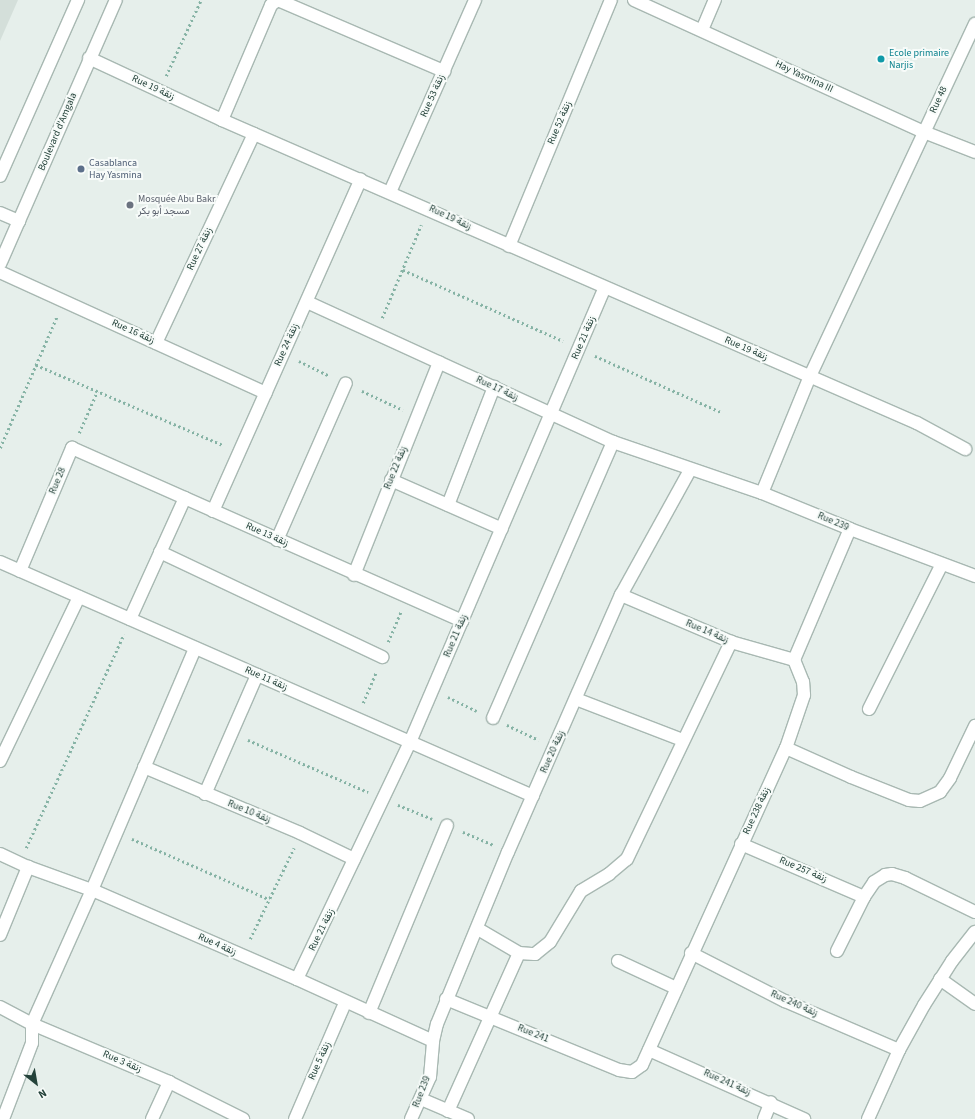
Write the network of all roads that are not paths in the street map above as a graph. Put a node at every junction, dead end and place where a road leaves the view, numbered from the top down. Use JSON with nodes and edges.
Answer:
{"nodes":[{"id":1,"x":78,"y":0,"type":"edge"},
{"id":2,"x":116,"y":0,"type":"edge"},
{"id":3,"x":278,"y":0,"type":"edge"},
{"id":4,"x":475,"y":0,"type":"edge"},
{"id":5,"x":611,"y":0,"type":"edge"},
{"id":6,"x":634,"y":0,"type":"edge"},
{"id":7,"x":715,"y":0,"type":"edge"},
{"id":8,"x":975,"y":24,"type":"edge"},
{"id":9,"x":702,"y":30,"type":"junction"},
{"id":10,"x":89,"y":58,"type":"junction"},
{"id":11,"x":444,"y":71,"type":"junction"},
{"id":12,"x":222,"y":120,"type":"junction"},
{"id":13,"x":924,"y":132,"type":"junction"},
{"id":14,"x":254,"y":134,"type":"junction"},
{"id":15,"x":975,"y":152,"type":"edge"},
{"id":16,"x":0,"y":176,"type":"edge"},
{"id":17,"x":361,"y":179,"type":"junction"},
{"id":18,"x":390,"y":192,"type":"junction"},
{"id":19,"x":0,"y":212,"type":"edge"},
{"id":20,"x":19,"y":221,"type":"junction"},
{"id":21,"x":509,"y":246,"type":"junction"},
{"id":22,"x":0,"y":264,"type":"edge"},
{"id":23,"x":0,"y":272,"type":"edge"},
{"id":24,"x":605,"y":288,"type":"junction"},
{"id":25,"x":307,"y":302,"type":"junction"},
{"id":26,"x":156,"y":343,"type":"junction"},
{"id":27,"x":438,"y":362,"type":"junction"},
{"id":28,"x":810,"y":376,"type":"junction"},
{"id":29,"x":346,"y":383,"type":"dead end"},
{"id":30,"x":494,"y":387,"type":"junction"},
{"id":31,"x":266,"y":393,"type":"junction"},
{"id":32,"x":551,"y":414,"type":"junction"},
{"id":33,"x":613,"y":442,"type":"junction"},
{"id":34,"x":72,"y":448,"type":"joint"},
{"id":35,"x":965,"y":450,"type":"dead end"},
{"id":36,"x":690,"y":470,"type":"junction"},
{"id":37,"x":391,"y":480,"type":"junction"},
{"id":38,"x":762,"y":493,"type":"junction"},
{"id":39,"x":185,"y":498,"type":"junction"},
{"id":40,"x":448,"y":505,"type":"junction"},
{"id":41,"x":213,"y":511,"type":"junction"},
{"id":42,"x":502,"y":529,"type":"junction"},
{"id":43,"x":850,"y":529,"type":"junction"},
{"id":44,"x":277,"y":540,"type":"junction"},
{"id":45,"x":160,"y":552,"type":"junction"},
{"id":46,"x":0,"y":562,"type":"edge"},
{"id":47,"x":942,"y":564,"type":"junction"},
{"id":48,"x":20,"y":571,"type":"junction"},
{"id":49,"x":354,"y":575,"type":"junction"},
{"id":50,"x":975,"y":576,"type":"edge"},
{"id":51,"x":622,"y":595,"type":"junction"},
{"id":52,"x":79,"y":597,"type":"junction"},
{"id":53,"x":130,"y":619,"type":"junction"},
{"id":54,"x":462,"y":621,"type":"junction"},
{"id":55,"x":731,"y":642,"type":"junction"},
{"id":56,"x":195,"y":648,"type":"junction"},
{"id":57,"x":382,"y":657,"type":"dead end"},
{"id":58,"x":794,"y":660,"type":"junction"},
{"id":59,"x":257,"y":675,"type":"junction"},
{"id":60,"x":576,"y":699,"type":"junction"},
{"id":61,"x":869,"y":709,"type":"dead end"},
{"id":62,"x":493,"y":718,"type":"dead end"},
{"id":63,"x":975,"y":726,"type":"edge"},
{"id":64,"x":682,"y":740,"type":"junction"},
{"id":65,"x":410,"y":742,"type":"junction"},
{"id":66,"x":786,"y":748,"type":"junction"},
{"id":67,"x":0,"y":761,"type":"edge"},
{"id":68,"x":144,"y":767,"type":"junction"},
{"id":69,"x":205,"y":794,"type":"junction"},
{"id":70,"x":533,"y":796,"type":"junction"},
{"id":71,"x":447,"y":826,"type":"dead end"},
{"id":72,"x":741,"y":844,"type":"junction"},
{"id":73,"x":0,"y":854,"type":"edge"},
{"id":74,"x":354,"y":859,"type":"junction"},
{"id":75,"x":23,"y":865,"type":"junction"},
{"id":76,"x":92,"y":890,"type":"junction"},
{"id":77,"x":864,"y":897,"type":"junction"},
{"id":78,"x":975,"y":912,"type":"edge"},
{"id":79,"x":478,"y":929,"type":"junction"},
{"id":80,"x":975,"y":932,"type":"edge"},
{"id":81,"x":0,"y":935,"type":"edge"},
{"id":82,"x":838,"y":951,"type":"dead end"},
{"id":83,"x":519,"y":953,"type":"junction"},
{"id":84,"x":691,"y":953,"type":"junction"},
{"id":85,"x":618,"y":961,"type":"dead end"},
{"id":86,"x":298,"y":979,"type":"junction"},
{"id":87,"x":940,"y":979,"type":"junction"},
{"id":88,"x":676,"y":988,"type":"junction"},
{"id":89,"x":446,"y":999,"type":"junction"},
{"id":90,"x":345,"y":1003,"type":"junction"},
{"id":91,"x":975,"y":1004,"type":"edge"},
{"id":92,"x":0,"y":1007,"type":"edge"},
{"id":93,"x":369,"y":1013,"type":"junction"},
{"id":94,"x":489,"y":1016,"type":"junction"},
{"id":95,"x":32,"y":1024,"type":"junction"},
{"id":96,"x":433,"y":1041,"type":"junction"},
{"id":97,"x":649,"y":1050,"type":"junction"},
{"id":98,"x":899,"y":1050,"type":"junction"},
{"id":99,"x":619,"y":1070,"type":"joint"},
{"id":100,"x":169,"y":1082,"type":"junction"},
{"id":101,"x":421,"y":1099,"type":"junction"},
{"id":102,"x":771,"y":1102,"type":"junction"},
{"id":103,"x":448,"y":1111,"type":"junction"},
{"id":104,"x":3,"y":1119,"type":"edge"},
{"id":105,"x":152,"y":1119,"type":"edge"},
{"id":106,"x":243,"y":1119,"type":"edge"},
{"id":107,"x":295,"y":1119,"type":"edge"},
{"id":108,"x":412,"y":1119,"type":"edge"},
{"id":109,"x":468,"y":1119,"type":"edge"},
{"id":110,"x":764,"y":1119,"type":"edge"},
{"id":111,"x":804,"y":1119,"type":"edge"},
{"id":112,"x":868,"y":1119,"type":"edge"}],
"edges":[{"from":1,"to":16,"type":"street"},
{"from":2,"to":10,"type":"street","name":"Boulevard d'Amgala"},
{"from":3,"to":11,"type":"street"},
{"from":3,"to":12,"type":"street"},
{"from":4,"to":11,"type":"street","name":"Rue 53 زنقة"},
{"from":5,"to":21,"type":"street","name":"Rue 52 زنقة"},
{"from":6,"to":9,"type":"street","name":"Hay Yasmina III"},
{"from":7,"to":9,"type":"street"},
{"from":8,"to":13,"type":"street","name":"Rue 48"},
{"from":9,"to":13,"type":"street","name":"Hay Yasmina III"},
{"from":10,"to":12,"type":"street","name":"Rue 19 زنقة"},
{"from":10,"to":20,"type":"street","name":"Boulevard d'Amgala"},
{"from":11,"to":18,"type":"street","name":"Rue 53 زنقة"},
{"from":12,"to":14,"type":"street","name":"Rue 19 زنقة"},
{"from":13,"to":15,"type":"street","name":"Hay Yasmina III"},
{"from":13,"to":28,"type":"street","name":"Rue 48"},
{"from":14,"to":17,"type":"street","name":"Rue 19 زنقة"},
{"from":14,"to":26,"type":"street","name":"Rue 27 زنقة"},
{"from":17,"to":18,"type":"street","name":"Rue 19 زنقة"},
{"from":17,"to":25,"type":"street","name":"Rue 24 زنقة"},
{"from":18,"to":21,"type":"street","name":"Rue 19 زنقة"},
{"from":19,"to":20,"type":"street"},
{"from":20,"to":22,"type":"street","name":"Boulevard d'Amgala"},
{"from":21,"to":24,"type":"street","name":"Rue 19 زنقة"},
{"from":23,"to":26,"type":"street","name":"Rue 16 زنقة"},
{"from":24,"to":28,"type":"street","name":"Rue 19 زنقة"},
{"from":24,"to":32,"type":"street","name":"Rue 21 زنقة"},
{"from":25,"to":27,"type":"street","name":"Rue 17 زنقة"},
{"from":25,"to":31,"type":"street","name":"Rue 24 زنقة"},
{"from":26,"to":31,"type":"street","name":"Rue 16 زنقة"},
{"from":27,"to":30,"type":"street","name":"Rue 17 زنقة"},
{"from":27,"to":37,"type":"street","name":"Rue 22 زنقة"},
{"from":28,"to":35,"type":"street","name":"Rue 19 زنقة"},
{"from":28,"to":38,"type":"street","name":"Rue 48"},
{"from":29,"to":44,"type":"street"},
{"from":30,"to":32,"type":"street","name":"Rue 17 زنقة"},
{"from":30,"to":40,"type":"street"},
{"from":31,"to":41,"type":"street","name":"Rue 24 زنقة"},
{"from":32,"to":33,"type":"street","name":"Rue 17 زنقة"},
{"from":32,"to":42,"type":"street","name":"Rue 21 زنقة"},
{"from":33,"to":36,"type":"street","name":"Rue 17 زنقة"},
{"from":33,"to":62,"type":"street"},
{"from":34,"to":39,"type":"street","name":"Rue 13 زنقة"},
{"from":34,"to":48,"type":"street","name":"Rue 28"},
{"from":36,"to":38,"type":"street","name":"Rue 239"},
{"from":36,"to":51,"type":"street","name":"Rue 20 زنقة"},
{"from":37,"to":40,"type":"street"},
{"from":37,"to":49,"type":"street","name":"Rue 22 زنقة"},
{"from":38,"to":43,"type":"street","name":"Rue 239"},
{"from":39,"to":41,"type":"street","name":"Rue 13 زنقة"},
{"from":39,"to":45,"type":"street"},
{"from":40,"to":42,"type":"street"},
{"from":41,"to":44,"type":"street","name":"Rue 13 زنقة"},
{"from":42,"to":54,"type":"street","name":"Rue 21 زنقة"},
{"from":43,"to":47,"type":"street","name":"Rue 239"},
{"from":43,"to":58,"type":"street"},
{"from":44,"to":49,"type":"street","name":"Rue 13 زنقة"},
{"from":45,"to":53,"type":"street"},
{"from":45,"to":57,"type":"street"},
{"from":46,"to":48,"type":"street","name":"Rue 11 زنقة"},
{"from":47,"to":50,"type":"street","name":"Rue 239"},
{"from":47,"to":61,"type":"street"},
{"from":48,"to":52,"type":"street","name":"Rue 11 زنقة"},
{"from":49,"to":54,"type":"street","name":"Rue 13 زنقة"},
{"from":51,"to":55,"type":"street","name":"Rue 14 زنقة"},
{"from":51,"to":60,"type":"street","name":"Rue 20 زنقة"},
{"from":52,"to":53,"type":"street","name":"Rue 11 زنقة"},
{"from":52,"to":67,"type":"street"},
{"from":53,"to":56,"type":"street","name":"Rue 11 زنقة"},
{"from":54,"to":65,"type":"street","name":"Rue 21 زنقة"},
{"from":55,"to":58,"type":"street","name":"Rue 14 زنقة"},
{"from":55,"to":64,"type":"street"},
{"from":56,"to":59,"type":"street","name":"Rue 11 زنقة"},
{"from":56,"to":68,"type":"street"},
{"from":58,"to":66,"type":"street","name":"Rue 238 زنقة"},
{"from":59,"to":65,"type":"street","name":"Rue 11 زنقة"},
{"from":59,"to":69,"type":"street"},
{"from":60,"to":64,"type":"street"},
{"from":60,"to":70,"type":"street","name":"Rue 20 زنقة"},
{"from":63,"to":66,"type":"street"},
{"from":64,"to":83,"type":"street"},
{"from":65,"to":70,"type":"street","name":"Rue 11 زنقة"},
{"from":65,"to":74,"type":"street","name":"Rue 21 زنقة"},
{"from":66,"to":72,"type":"street","name":"Rue 238 زنقة"},
{"from":68,"to":69,"type":"street","name":"Rue 10 زنقة"},
{"from":68,"to":76,"type":"street"},
{"from":69,"to":74,"type":"street","name":"Rue 10 زنقة"},
{"from":70,"to":79,"type":"street","name":"Rue 20 زنقة"},
{"from":71,"to":93,"type":"street"},
{"from":72,"to":77,"type":"street","name":"Rue 257 زنقة"},
{"from":72,"to":84,"type":"street","name":"Rue 238 زنقة"},
{"from":73,"to":75,"type":"street","name":"Rue 4 زنقة"},
{"from":74,"to":86,"type":"street","name":"Rue 21 زنقة"},
{"from":75,"to":76,"type":"street","name":"Rue 4 زنقة"},
{"from":75,"to":81,"type":"street"},
{"from":76,"to":86,"type":"street","name":"Rue 4 زنقة"},
{"from":76,"to":95,"type":"street"},
{"from":77,"to":78,"type":"street"},
{"from":77,"to":82,"type":"street"},
{"from":79,"to":83,"type":"street"},
{"from":79,"to":89,"type":"street","name":"Rue 20 زنقة"},
{"from":80,"to":87,"type":"street"},
{"from":83,"to":94,"type":"street"},
{"from":84,"to":88,"type":"street","name":"Rue 238 زنقة"},
{"from":84,"to":98,"type":"street","name":"Rue 240 زنقة"},
{"from":85,"to":88,"type":"street"},
{"from":86,"to":90,"type":"street","name":"Rue 4 زنقة"},
{"from":87,"to":91,"type":"street"},
{"from":87,"to":98,"type":"street"},
{"from":88,"to":97,"type":"street","name":"Rue 238 زنقة"},
{"from":89,"to":94,"type":"street","name":"Rue 241"},
{"from":89,"to":96,"type":"street","name":"Rue 20 زنقة"},
{"from":90,"to":93,"type":"street","name":"Rue 4 زنقة"},
{"from":90,"to":107,"type":"street","name":"Rue 5 زنقة"},
{"from":92,"to":95,"type":"street","name":"Rue 3 زنقة"},
{"from":93,"to":96,"type":"street","name":"Rue 4 زنقة"},
{"from":94,"to":99,"type":"street","name":"Rue 241"},
{"from":94,"to":103,"type":"street"},
{"from":95,"to":100,"type":"street","name":"Rue 3 زنقة"},
{"from":95,"to":104,"type":"street"},
{"from":96,"to":101,"type":"street","name":"Rue 239"},
{"from":97,"to":99,"type":"street","name":"Rue 238 زنقة"},
{"from":97,"to":102,"type":"street","name":"Rue 241 زنقة"},
{"from":98,"to":112,"type":"street"},
{"from":100,"to":105,"type":"street"},
{"from":100,"to":106,"type":"street","name":"Rue 3 زنقة"},
{"from":101,"to":103,"type":"street"},
{"from":101,"to":108,"type":"street","name":"Rue 239"},
{"from":102,"to":110,"type":"street"},
{"from":102,"to":111,"type":"street","name":"Rue 241 زنقة"},
{"from":103,"to":109,"type":"street"}]}
